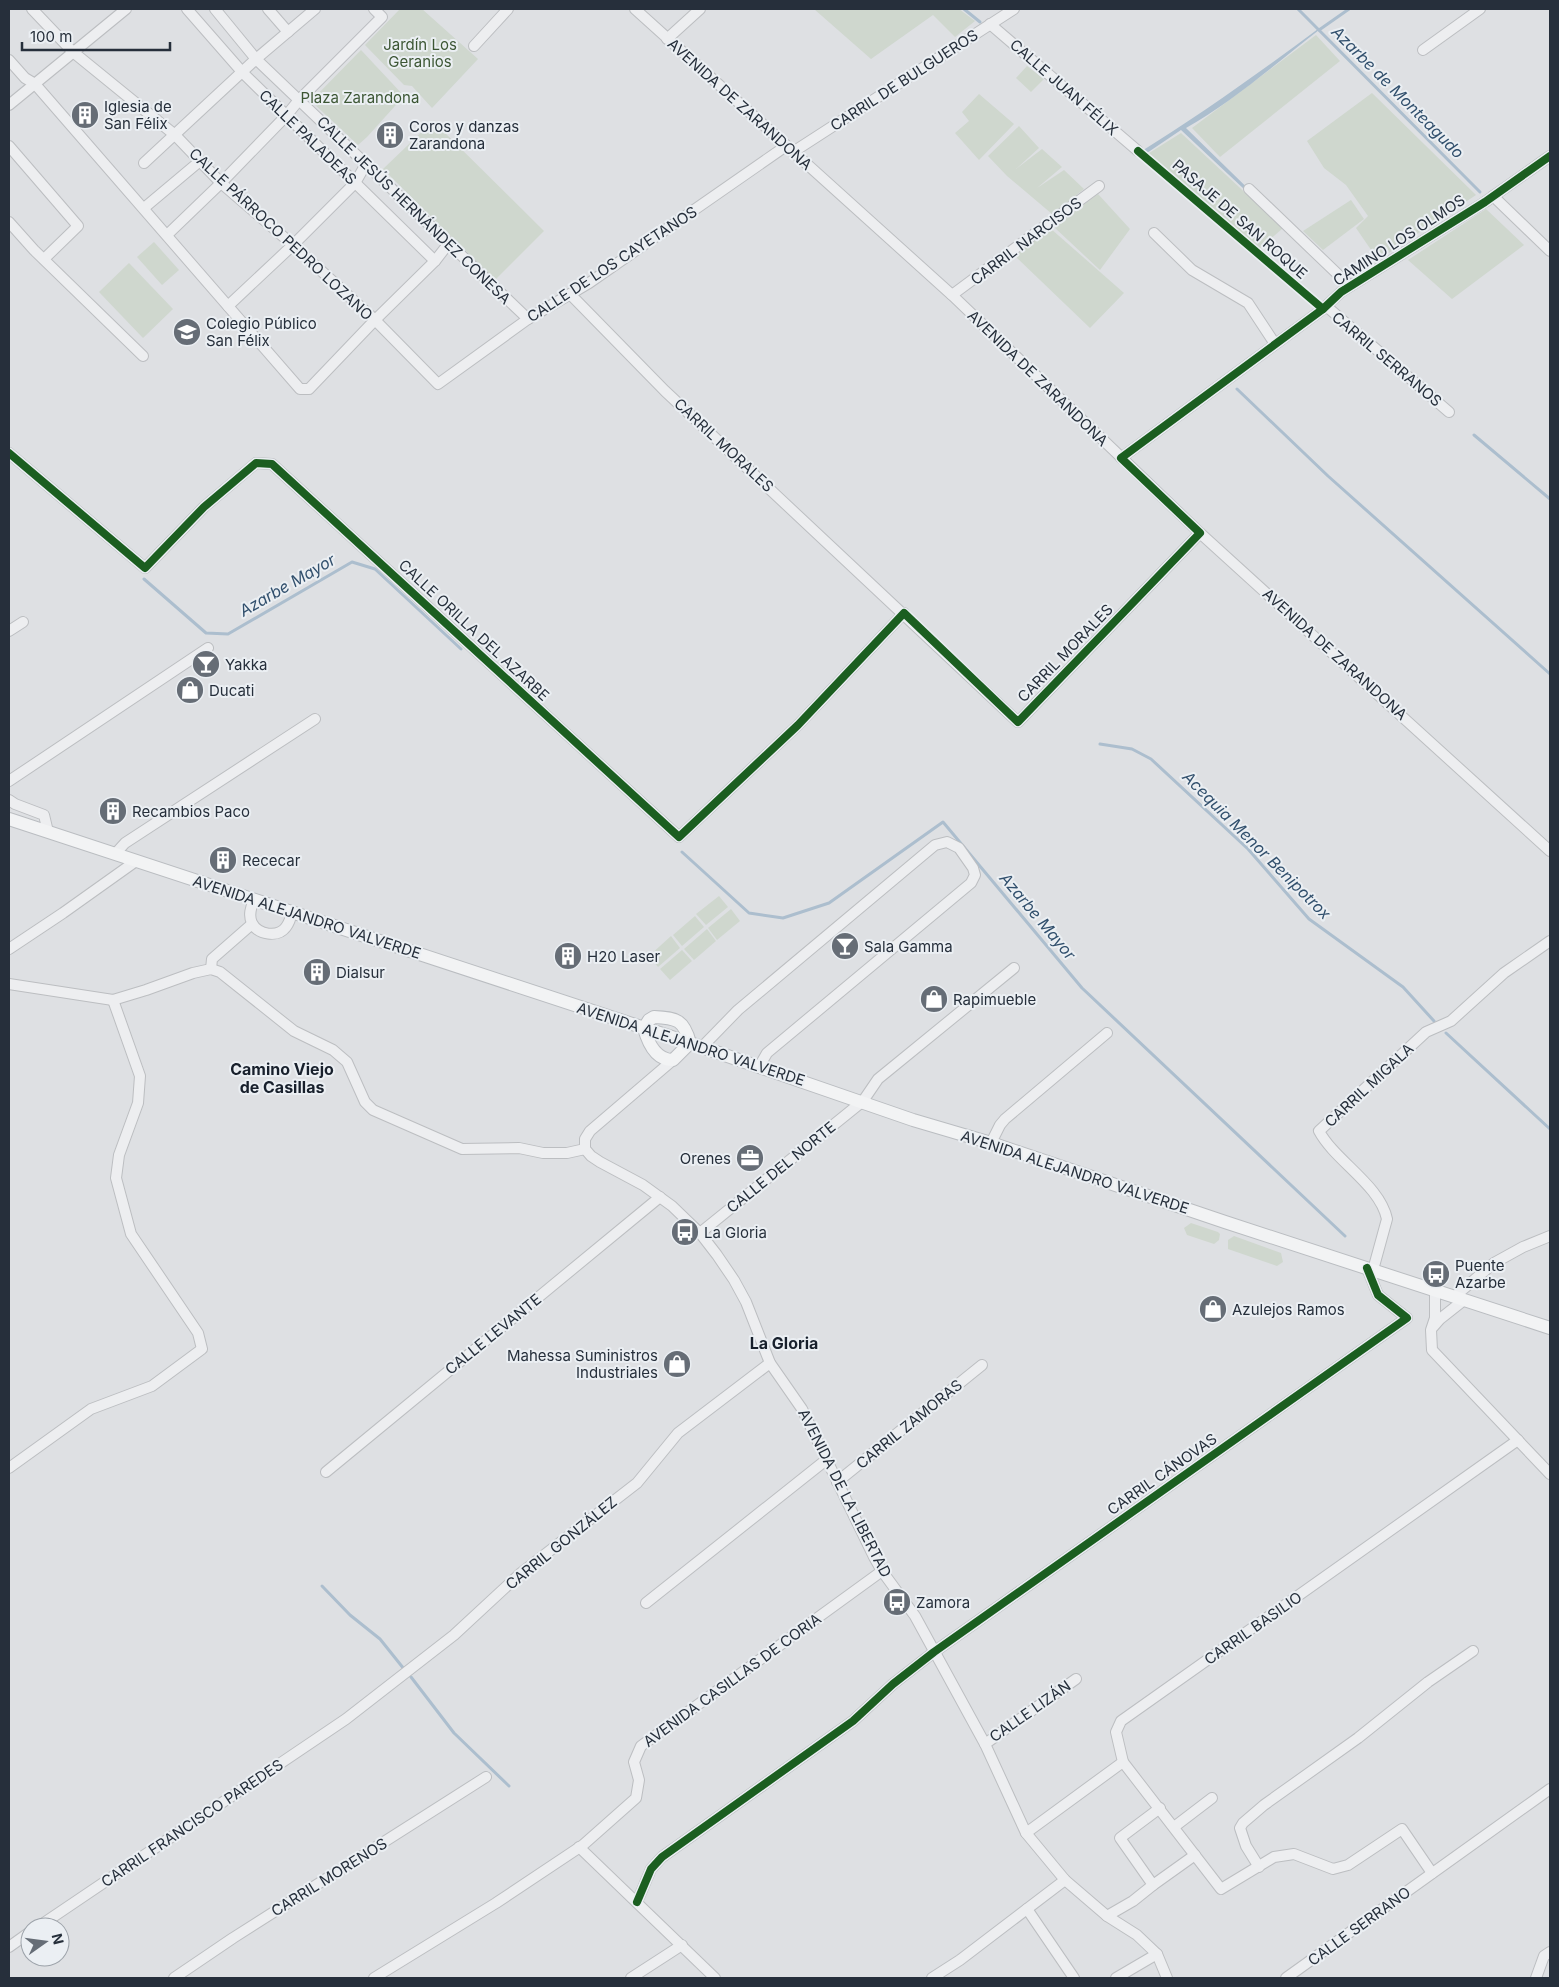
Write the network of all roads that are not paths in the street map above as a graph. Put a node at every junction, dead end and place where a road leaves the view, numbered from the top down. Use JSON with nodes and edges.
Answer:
{"nodes":[{"id":1,"x":32,"y":9,"type":"edge"},
{"id":2,"x":126,"y":9,"type":"edge"},
{"id":3,"x":187,"y":9,"type":"edge"},
{"id":4,"x":215,"y":9,"type":"edge"},
{"id":5,"x":268,"y":9,"type":"edge"},
{"id":6,"x":315,"y":9,"type":"edge"},
{"id":7,"x":374,"y":9,"type":"edge"},
{"id":8,"x":508,"y":9,"type":"edge"},
{"id":9,"x":635,"y":9,"type":"edge"},
{"id":10,"x":700,"y":9,"type":"edge"},
{"id":11,"x":1014,"y":9,"type":"edge"},
{"id":12,"x":1480,"y":9,"type":"edge"},
{"id":13,"x":990,"y":24,"type":"junction"},
{"id":14,"x":288,"y":32,"type":"junction"},
{"id":15,"x":667,"y":39,"type":"junction"},
{"id":16,"x":474,"y":46,"type":"dead end"},
{"id":17,"x":1423,"y":50,"type":"dead end"},
{"id":18,"x":73,"y":52,"type":"junction"},
{"id":19,"x":256,"y":59,"type":"junction"},
{"id":20,"x":9,"y":60,"type":"edge"},
{"id":21,"x":242,"y":73,"type":"junction"},
{"id":22,"x":35,"y":84,"type":"junction"},
{"id":23,"x":299,"y":100,"type":"junction"},
{"id":24,"x":9,"y":105,"type":"edge"},
{"id":25,"x":286,"y":116,"type":"junction"},
{"id":26,"x":174,"y":135,"type":"junction"},
{"id":27,"x":9,"y":146,"type":"edge"},
{"id":28,"x":789,"y":149,"type":"junction"},
{"id":29,"x":1138,"y":151,"type":"dead end"},
{"id":30,"x":1550,"y":156,"type":"edge"},
{"id":31,"x":200,"y":161,"type":"junction"},
{"id":32,"x":144,"y":163,"type":"dead end"},
{"id":33,"x":366,"y":164,"type":"junction"},
{"id":34,"x":221,"y":183,"type":"junction"},
{"id":35,"x":355,"y":183,"type":"junction"},
{"id":36,"x":1099,"y":186,"type":"dead end"},
{"id":37,"x":1250,"y":189,"type":"dead end"},
{"id":38,"x":1493,"y":196,"type":"junction"},
{"id":39,"x":144,"y":208,"type":"junction"},
{"id":40,"x":9,"y":222,"type":"edge"},
{"id":41,"x":1154,"y":233,"type":"dead end"},
{"id":42,"x":167,"y":235,"type":"junction"},
{"id":43,"x":450,"y":243,"type":"junction"},
{"id":44,"x":293,"y":245,"type":"junction"},
{"id":45,"x":1550,"y":250,"type":"edge"},
{"id":46,"x":44,"y":259,"type":"junction"},
{"id":47,"x":435,"y":261,"type":"junction"},
{"id":48,"x":1350,"y":286,"type":"junction"},
{"id":49,"x":570,"y":294,"type":"junction"},
{"id":50,"x":952,"y":295,"type":"junction"},
{"id":51,"x":228,"y":306,"type":"junction"},
{"id":52,"x":1326,"y":306,"type":"junction"},
{"id":53,"x":528,"y":319,"type":"junction"},
{"id":54,"x":375,"y":320,"type":"junction"},
{"id":55,"x":1275,"y":344,"type":"junction"},
{"id":56,"x":143,"y":356,"type":"dead end"},
{"id":57,"x":438,"y":384,"type":"joint"},
{"id":58,"x":1449,"y":412,"type":"dead end"},
{"id":59,"x":9,"y":453,"type":"edge"},
{"id":60,"x":1121,"y":458,"type":"junction"},
{"id":61,"x":1200,"y":533,"type":"junction"},
{"id":62,"x":904,"y":612,"type":"junction"},
{"id":63,"x":23,"y":622,"type":"dead end"},
{"id":64,"x":9,"y":631,"type":"edge"},
{"id":65,"x":208,"y":648,"type":"dead end"},
{"id":66,"x":315,"y":719,"type":"dead end"},
{"id":67,"x":9,"y":781,"type":"edge"},
{"id":68,"x":9,"y":800,"type":"edge"},
{"id":69,"x":9,"y":819,"type":"edge"},
{"id":70,"x":48,"y":832,"type":"junction"},
{"id":71,"x":1550,"y":851,"type":"edge"},
{"id":72,"x":115,"y":854,"type":"junction"},
{"id":73,"x":136,"y":861,"type":"junction"},
{"id":74,"x":254,"y":900,"type":"junction"},
{"id":75,"x":292,"y":912,"type":"junction"},
{"id":76,"x":252,"y":924,"type":"junction"},
{"id":77,"x":1550,"y":941,"type":"edge"},
{"id":78,"x":9,"y":949,"type":"edge"},
{"id":79,"x":1014,"y":968,"type":"dead end"},
{"id":80,"x":211,"y":969,"type":"junction"},
{"id":81,"x":9,"y":984,"type":"edge"},
{"id":82,"x":112,"y":1000,"type":"junction"},
{"id":83,"x":644,"y":1028,"type":"junction"},
{"id":84,"x":1107,"y":1033,"type":"dead end"},
{"id":85,"x":696,"y":1045,"type":"junction"},
{"id":86,"x":655,"y":1052,"type":"junction"},
{"id":87,"x":673,"y":1060,"type":"junction"},
{"id":88,"x":760,"y":1067,"type":"junction"},
{"id":89,"x":657,"y":1074,"type":"junction"},
{"id":90,"x":862,"y":1101,"type":"junction"},
{"id":91,"x":992,"y":1143,"type":"junction"},
{"id":92,"x":586,"y":1149,"type":"junction"},
{"id":93,"x":660,"y":1197,"type":"junction"},
{"id":94,"x":700,"y":1233,"type":"junction"},
{"id":95,"x":1550,"y":1236,"type":"edge"},
{"id":96,"x":1370,"y":1269,"type":"junction"},
{"id":97,"x":1435,"y":1291,"type":"junction"},
{"id":98,"x":1459,"y":1298,"type":"junction"},
{"id":99,"x":1550,"y":1328,"type":"edge"},
{"id":100,"x":1431,"y":1330,"type":"junction"},
{"id":101,"x":770,"y":1362,"type":"junction"},
{"id":102,"x":982,"y":1365,"type":"dead end"},
{"id":103,"x":1518,"y":1440,"type":"junction"},
{"id":104,"x":826,"y":1460,"type":"junction"},
{"id":105,"x":9,"y":1468,"type":"edge"},
{"id":106,"x":326,"y":1472,"type":"dead end"},
{"id":107,"x":1550,"y":1474,"type":"edge"},
{"id":108,"x":837,"y":1482,"type":"junction"},
{"id":109,"x":882,"y":1571,"type":"junction"},
{"id":110,"x":646,"y":1603,"type":"dead end"},
{"id":111,"x":1473,"y":1651,"type":"dead end"},
{"id":112,"x":934,"y":1652,"type":"junction"},
{"id":113,"x":1076,"y":1679,"type":"dead end"},
{"id":114,"x":346,"y":1719,"type":"joint"},
{"id":115,"x":984,"y":1744,"type":"junction"},
{"id":116,"x":1123,"y":1762,"type":"junction"},
{"id":117,"x":486,"y":1777,"type":"dead end"},
{"id":118,"x":1550,"y":1789,"type":"edge"},
{"id":119,"x":1212,"y":1798,"type":"dead end"},
{"id":120,"x":1160,"y":1808,"type":"junction"},
{"id":121,"x":1174,"y":1827,"type":"junction"},
{"id":122,"x":1026,"y":1833,"type":"junction"},
{"id":123,"x":579,"y":1847,"type":"junction"},
{"id":124,"x":1195,"y":1854,"type":"junction"},
{"id":125,"x":1258,"y":1867,"type":"junction"},
{"id":126,"x":1432,"y":1873,"type":"junction"},
{"id":127,"x":1064,"y":1880,"type":"junction"},
{"id":128,"x":1153,"y":1886,"type":"junction"},
{"id":129,"x":637,"y":1902,"type":"junction"},
{"id":130,"x":1028,"y":1909,"type":"junction"},
{"id":131,"x":1107,"y":1916,"type":"junction"},
{"id":132,"x":53,"y":1917,"type":"edge"},
{"id":133,"x":20,"y":1939,"type":"edge"},
{"id":134,"x":682,"y":1945,"type":"junction"},
{"id":135,"x":9,"y":1947,"type":"edge"},
{"id":136,"x":1550,"y":1952,"type":"edge"},
{"id":137,"x":1157,"y":1954,"type":"junction"},
{"id":138,"x":174,"y":1978,"type":"edge"},
{"id":139,"x":374,"y":1978,"type":"edge"},
{"id":140,"x":631,"y":1978,"type":"edge"},
{"id":141,"x":715,"y":1978,"type":"edge"},
{"id":142,"x":932,"y":1978,"type":"edge"},
{"id":143,"x":1074,"y":1978,"type":"edge"},
{"id":144,"x":1116,"y":1978,"type":"edge"},
{"id":145,"x":1167,"y":1978,"type":"edge"},
{"id":146,"x":1286,"y":1978,"type":"edge"},
{"id":147,"x":1536,"y":1978,"type":"edge"}],
"edges":[{"from":1,"to":18,"type":"street","name":"CALLE PÁRROCO PEDRO LOZANO"},
{"from":2,"to":18,"type":"street"},
{"from":3,"to":21,"type":"street","name":"CALLE PALADEAS"},
{"from":4,"to":19,"type":"street","name":"CALLE JESÚS HERNÁNDEZ CONESA"},
{"from":5,"to":14,"type":"street"},
{"from":6,"to":14,"type":"street"},
{"from":7,"to":23,"type":"street"},
{"from":8,"to":16,"type":"street"},
{"from":9,"to":15,"type":"street","name":"AVENIDA DE ZARANDONA"},
{"from":10,"to":15,"type":"street"},
{"from":11,"to":13,"type":"street","name":"CARRIL DE BULGUEROS"},
{"from":12,"to":17,"type":"street"},
{"from":13,"to":28,"type":"street","name":"CARRIL DE BULGUEROS"},
{"from":13,"to":29,"type":"street","name":"CALLE JUAN FÉLIX"},
{"from":14,"to":19,"type":"street"},
{"from":15,"to":28,"type":"street","name":"AVENIDA DE ZARANDONA"},
{"from":18,"to":22,"type":"street"},
{"from":18,"to":26,"type":"street","name":"CALLE PÁRROCO PEDRO LOZANO"},
{"from":19,"to":21,"type":"street"},
{"from":19,"to":23,"type":"street","name":"CALLE JESÚS HERNÁNDEZ CONESA"},
{"from":20,"to":22,"type":"street"},
{"from":21,"to":25,"type":"street","name":"CALLE PALADEAS"},
{"from":21,"to":26,"type":"street"},
{"from":22,"to":24,"type":"street"},
{"from":22,"to":39,"type":"street"},
{"from":23,"to":25,"type":"street"},
{"from":23,"to":33,"type":"street","name":"CALLE JESÚS HERNÁNDEZ CONESA"},
{"from":25,"to":34,"type":"street"},
{"from":25,"to":35,"type":"street","name":"CALLE PALADEAS"},
{"from":26,"to":31,"type":"street","name":"CALLE PÁRROCO PEDRO LOZANO"},
{"from":26,"to":32,"type":"street"},
{"from":27,"to":46,"type":"street"},
{"from":28,"to":49,"type":"street","name":"CALLE DE LOS CAYETANOS"},
{"from":28,"to":50,"type":"street","name":"AVENIDA DE ZARANDONA"},
{"from":30,"to":38,"type":"street","name":"CAMINO LOS OLMOS"},
{"from":31,"to":34,"type":"street","name":"CALLE PÁRROCO PEDRO LOZANO"},
{"from":31,"to":39,"type":"street"},
{"from":33,"to":35,"type":"street"},
{"from":33,"to":43,"type":"street","name":"CALLE JESÚS HERNÁNDEZ CONESA"},
{"from":34,"to":42,"type":"street"},
{"from":34,"to":44,"type":"street","name":"CALLE PÁRROCO PEDRO LOZANO"},
{"from":35,"to":44,"type":"street"},
{"from":35,"to":47,"type":"street","name":"CALLE PALADEAS"},
{"from":36,"to":50,"type":"street","name":"CARRIL NARCISOS"},
{"from":37,"to":48,"type":"street"},
{"from":38,"to":45,"type":"street"},
{"from":38,"to":48,"type":"street","name":"CAMINO LOS OLMOS"},
{"from":39,"to":42,"type":"street"},
{"from":40,"to":46,"type":"street"},
{"from":41,"to":55,"type":"street"},
{"from":42,"to":51,"type":"street"},
{"from":43,"to":47,"type":"street"},
{"from":43,"to":53,"type":"street","name":"CALLE JESÚS HERNÁNDEZ CONESA"},
{"from":44,"to":51,"type":"street"},
{"from":44,"to":54,"type":"street","name":"CALLE PÁRROCO PEDRO LOZANO"},
{"from":46,"to":56,"type":"street"},
{"from":47,"to":54,"type":"street"},
{"from":48,"to":52,"type":"street","name":"CAMINO LOS OLMOS"},
{"from":49,"to":53,"type":"street","name":"CALLE DE LOS CAYETANOS"},
{"from":49,"to":62,"type":"street","name":"CARRIL MORALES"},
{"from":50,"to":60,"type":"street","name":"AVENIDA DE ZARANDONA"},
{"from":51,"to":54,"type":"street"},
{"from":52,"to":55,"type":"street","name":"CAMINO LOS OLMOS"},
{"from":52,"to":58,"type":"street","name":"CARRIL SERRANOS"},
{"from":53,"to":57,"type":"street","name":"CALLE DE LOS CAYETANOS"},
{"from":54,"to":57,"type":"street","name":"CALLE PÁRROCO PEDRO LOZANO"},
{"from":55,"to":60,"type":"street","name":"CAMINO LOS OLMOS"},
{"from":59,"to":62,"type":"street","name":"CALLE ORILLA DEL AZARBE"},
{"from":60,"to":61,"type":"street","name":"AVENIDA DE ZARANDONA"},
{"from":61,"to":62,"type":"street","name":"CARRIL MORALES"},
{"from":61,"to":71,"type":"street","name":"AVENIDA DE ZARANDONA"},
{"from":63,"to":64,"type":"street"},
{"from":65,"to":67,"type":"street"},
{"from":66,"to":72,"type":"street"},
{"from":68,"to":70,"type":"street"},
{"from":69,"to":70,"type":"main road","name":"AVENIDA ALEJANDRO VALVERDE"},
{"from":70,"to":72,"type":"main road","name":"AVENIDA ALEJANDRO VALVERDE"},
{"from":72,"to":73,"type":"main road","name":"AVENIDA ALEJANDRO VALVERDE"},
{"from":73,"to":74,"type":"main road","name":"AVENIDA ALEJANDRO VALVERDE"},
{"from":73,"to":78,"type":"street"},
{"from":74,"to":75,"type":"main road","name":"AVENIDA ALEJANDRO VALVERDE"},
{"from":74,"to":76,"type":"street"},
{"from":75,"to":76,"type":"street"},
{"from":75,"to":83,"type":"main road","name":"AVENIDA ALEJANDRO VALVERDE"},
{"from":76,"to":80,"type":"street"},
{"from":77,"to":96,"type":"street","name":"CARRIL MIGALA"},
{"from":79,"to":90,"type":"street","name":"CALLE DEL NORTE"},
{"from":80,"to":82,"type":"street"},
{"from":80,"to":92,"type":"street"},
{"from":81,"to":82,"type":"street"},
{"from":82,"to":105,"type":"street"},
{"from":83,"to":85,"type":"main road","name":"AVENIDA ALEJANDRO VALVERDE"},
{"from":83,"to":85,"type":"main road"},
{"from":83,"to":86,"type":"main road"},
{"from":84,"to":91,"type":"street"},
{"from":85,"to":87,"type":"main road"},
{"from":85,"to":88,"type":"main road","name":"AVENIDA ALEJANDRO VALVERDE"},
{"from":85,"to":88,"type":"street"},
{"from":86,"to":87,"type":"main road"},
{"from":86,"to":89,"type":"street"},
{"from":87,"to":89,"type":"street"},
{"from":88,"to":90,"type":"main road","name":"AVENIDA ALEJANDRO VALVERDE"},
{"from":89,"to":92,"type":"street"},
{"from":90,"to":91,"type":"main road","name":"AVENIDA ALEJANDRO VALVERDE"},
{"from":90,"to":94,"type":"street","name":"CALLE DEL NORTE"},
{"from":91,"to":96,"type":"main road","name":"AVENIDA ALEJANDRO VALVERDE"},
{"from":92,"to":93,"type":"street","name":"AVENIDA DE LA LIBERTAD"},
{"from":93,"to":94,"type":"street","name":"AVENIDA DE LA LIBERTAD"},
{"from":93,"to":106,"type":"street","name":"CALLE LEVANTE"},
{"from":94,"to":101,"type":"street","name":"AVENIDA DE LA LIBERTAD"},
{"from":95,"to":98,"type":"street"},
{"from":96,"to":97,"type":"main road","name":"AVENIDA ALEJANDRO VALVERDE"},
{"from":96,"to":112,"type":"street","name":"CARRIL CÁNOVAS"},
{"from":97,"to":98,"type":"main road"},
{"from":97,"to":100,"type":"street"},
{"from":98,"to":99,"type":"main road"},
{"from":98,"to":100,"type":"street"},
{"from":100,"to":103,"type":"street"},
{"from":101,"to":104,"type":"street","name":"AVENIDA DE LA LIBERTAD"},
{"from":101,"to":114,"type":"street","name":"CARRIL GONZÁLEZ"},
{"from":102,"to":108,"type":"street","name":"CARRIL ZAMORAS"},
{"from":103,"to":107,"type":"street"},
{"from":103,"to":116,"type":"street","name":"CARRIL BASILIO"},
{"from":104,"to":108,"type":"street","name":"AVENIDA DE LA LIBERTAD"},
{"from":104,"to":110,"type":"street"},
{"from":108,"to":109,"type":"street","name":"AVENIDA DE LA LIBERTAD"},
{"from":109,"to":112,"type":"street","name":"AVENIDA DE LA LIBERTAD"},
{"from":109,"to":123,"type":"street","name":"AVENIDA CASILLAS DE CORIA"},
{"from":111,"to":125,"type":"street"},
{"from":112,"to":115,"type":"street","name":"AVENIDA DE LA LIBERTAD"},
{"from":112,"to":129,"type":"street","name":"CARRIL CÁNOVAS"},
{"from":113,"to":115,"type":"street","name":"CALLE LIZÁN"},
{"from":114,"to":132,"type":"street","name":"CARRIL FRANCISCO PAREDES"},
{"from":115,"to":122,"type":"street","name":"AVENIDA DE LA LIBERTAD"},
{"from":116,"to":120,"type":"street"},
{"from":116,"to":122,"type":"street"},
{"from":117,"to":138,"type":"street","name":"CARRIL MORENOS"},
{"from":118,"to":126,"type":"street","name":"CALLE SERRANO"},
{"from":119,"to":121,"type":"street"},
{"from":120,"to":121,"type":"street"},
{"from":120,"to":128,"type":"street"},
{"from":121,"to":124,"type":"street"},
{"from":122,"to":127,"type":"street","name":"AVENIDA DE LA LIBERTAD"},
{"from":123,"to":129,"type":"street"},
{"from":123,"to":139,"type":"street","name":"AVENIDA CASILLAS DE CORIA"},
{"from":124,"to":125,"type":"street"},
{"from":124,"to":128,"type":"street"},
{"from":125,"to":126,"type":"street"},
{"from":126,"to":146,"type":"street","name":"CALLE SERRANO"},
{"from":127,"to":130,"type":"street"},
{"from":127,"to":131,"type":"street","name":"AVENIDA DE LA LIBERTAD"},
{"from":128,"to":131,"type":"street"},
{"from":129,"to":134,"type":"street"},
{"from":130,"to":142,"type":"street"},
{"from":130,"to":143,"type":"street"},
{"from":131,"to":137,"type":"street","name":"AVENIDA DE LA LIBERTAD"},
{"from":133,"to":135,"type":"street"},
{"from":134,"to":140,"type":"street"},
{"from":134,"to":141,"type":"street"},
{"from":136,"to":147,"type":"street"},
{"from":137,"to":144,"type":"street"},
{"from":137,"to":145,"type":"street","name":"AVENIDA DE LA LIBERTAD"}]}
